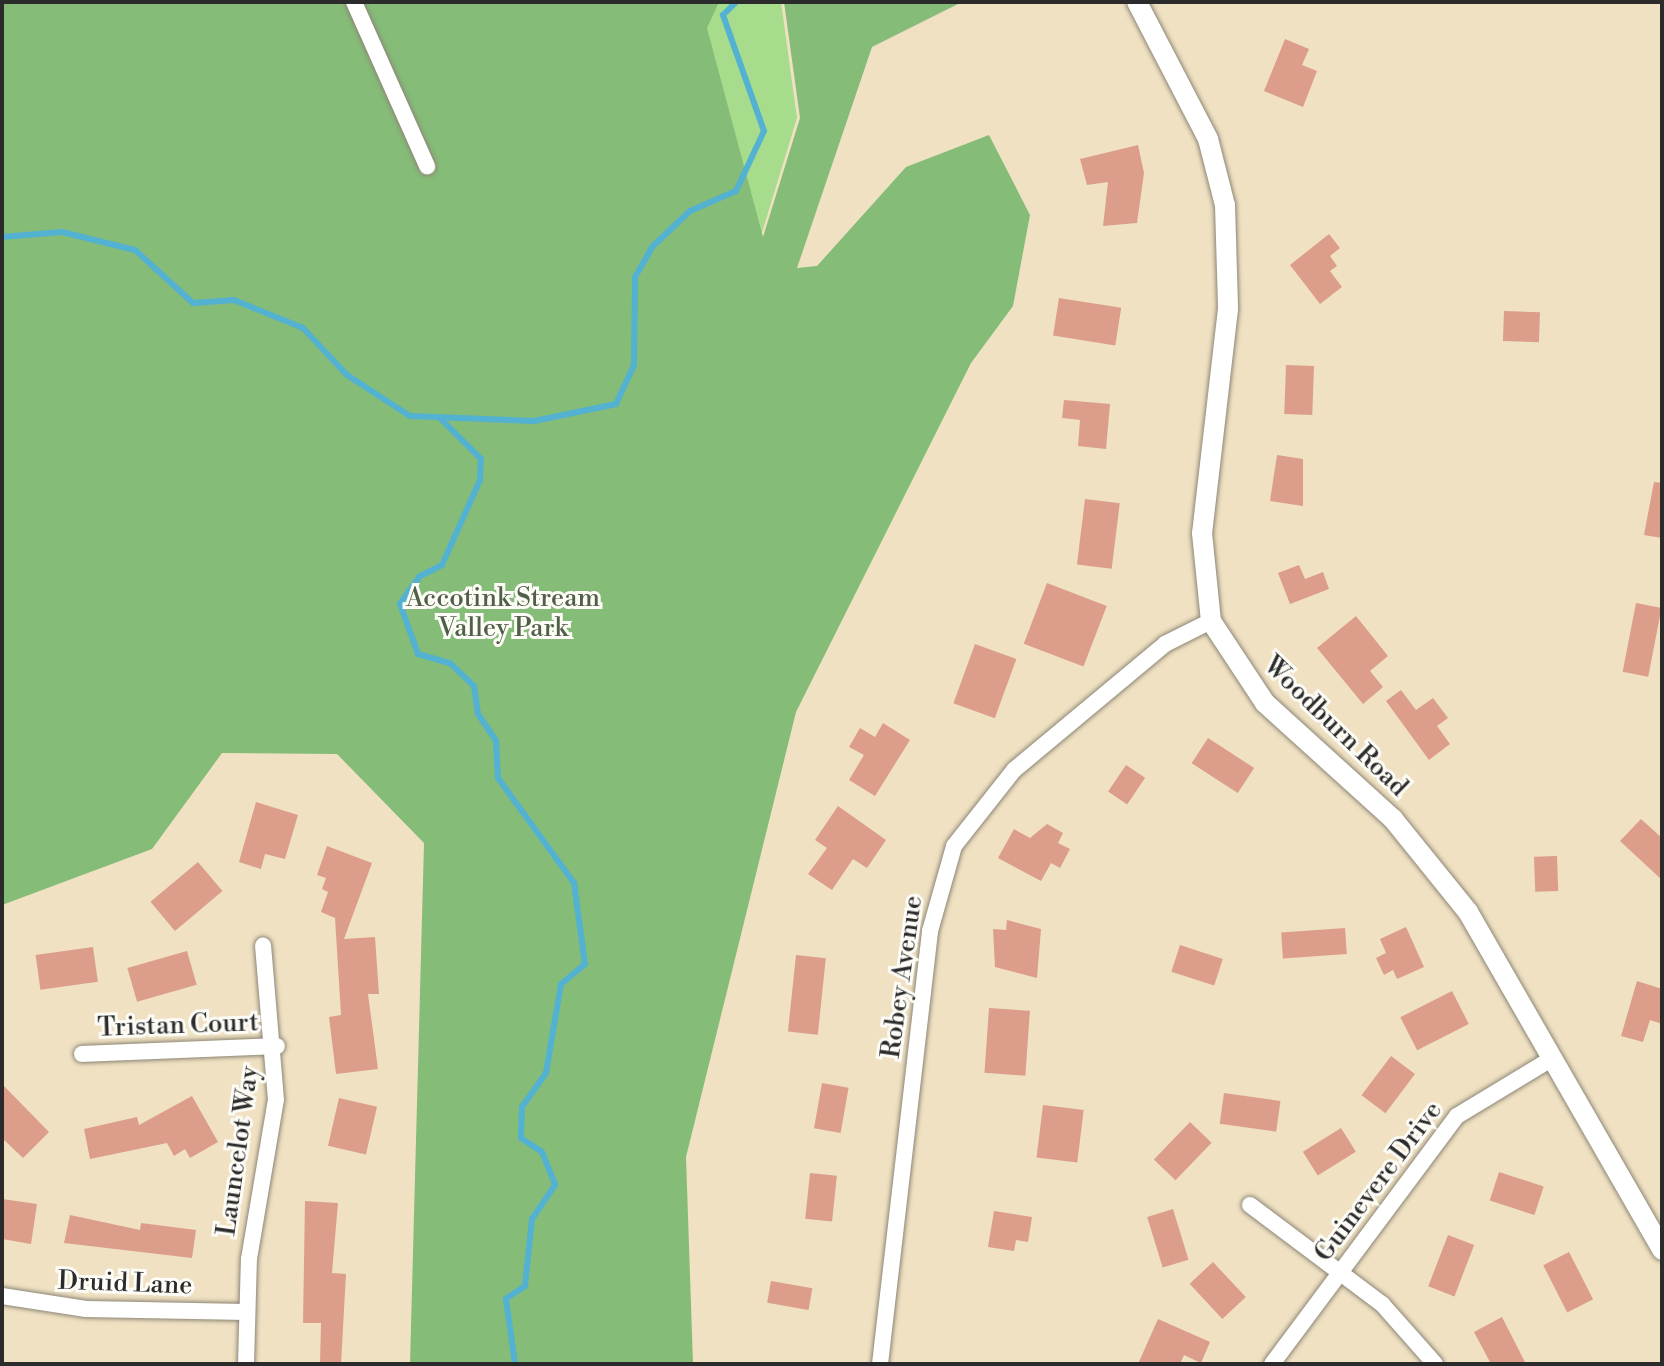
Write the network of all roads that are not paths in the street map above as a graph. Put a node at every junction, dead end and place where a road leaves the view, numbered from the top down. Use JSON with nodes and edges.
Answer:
{"nodes":[{"id":1,"x":354,"y":2,"type":"edge"},
{"id":2,"x":1137,"y":2,"type":"edge"},
{"id":3,"x":427,"y":166,"type":"dead end"},
{"id":4,"x":1211,"y":621,"type":"junction"},
{"id":5,"x":263,"y":946,"type":"dead end"},
{"id":6,"x":277,"y":1046,"type":"junction"},
{"id":7,"x":82,"y":1054,"type":"dead end"},
{"id":8,"x":1551,"y":1059,"type":"junction"},
{"id":9,"x":1250,"y":1205,"type":"dead end"},
{"id":10,"x":1662,"y":1250,"type":"edge"},
{"id":11,"x":1340,"y":1273,"type":"junction"},
{"id":12,"x":2,"y":1296,"type":"edge"},
{"id":13,"x":247,"y":1312,"type":"junction"},
{"id":14,"x":246,"y":1364,"type":"edge"},
{"id":15,"x":880,"y":1364,"type":"edge"},
{"id":16,"x":1272,"y":1364,"type":"edge"},
{"id":17,"x":1435,"y":1364,"type":"edge"}],
"edges":[{"from":1,"to":3,"type":"street"},
{"from":2,"to":4,"type":"street","name":"Woodburn Road"},
{"from":4,"to":8,"type":"street","name":"Woodburn Road"},
{"from":4,"to":15,"type":"street","name":"Robey Avenue"},
{"from":5,"to":6,"type":"street","name":"Launcelot Way"},
{"from":6,"to":7,"type":"street","name":"Tristan Court"},
{"from":6,"to":13,"type":"street","name":"Launcelot Way"},
{"from":8,"to":10,"type":"street","name":"Woodburn Road"},
{"from":8,"to":11,"type":"street","name":"Guinevere Drive"},
{"from":9,"to":11,"type":"street"},
{"from":11,"to":16,"type":"street","name":"Guinevere Drive"},
{"from":11,"to":17,"type":"street"},
{"from":12,"to":13,"type":"street","name":"Druid Lane"},
{"from":13,"to":14,"type":"street","name":"Launcelot Way"}]}
